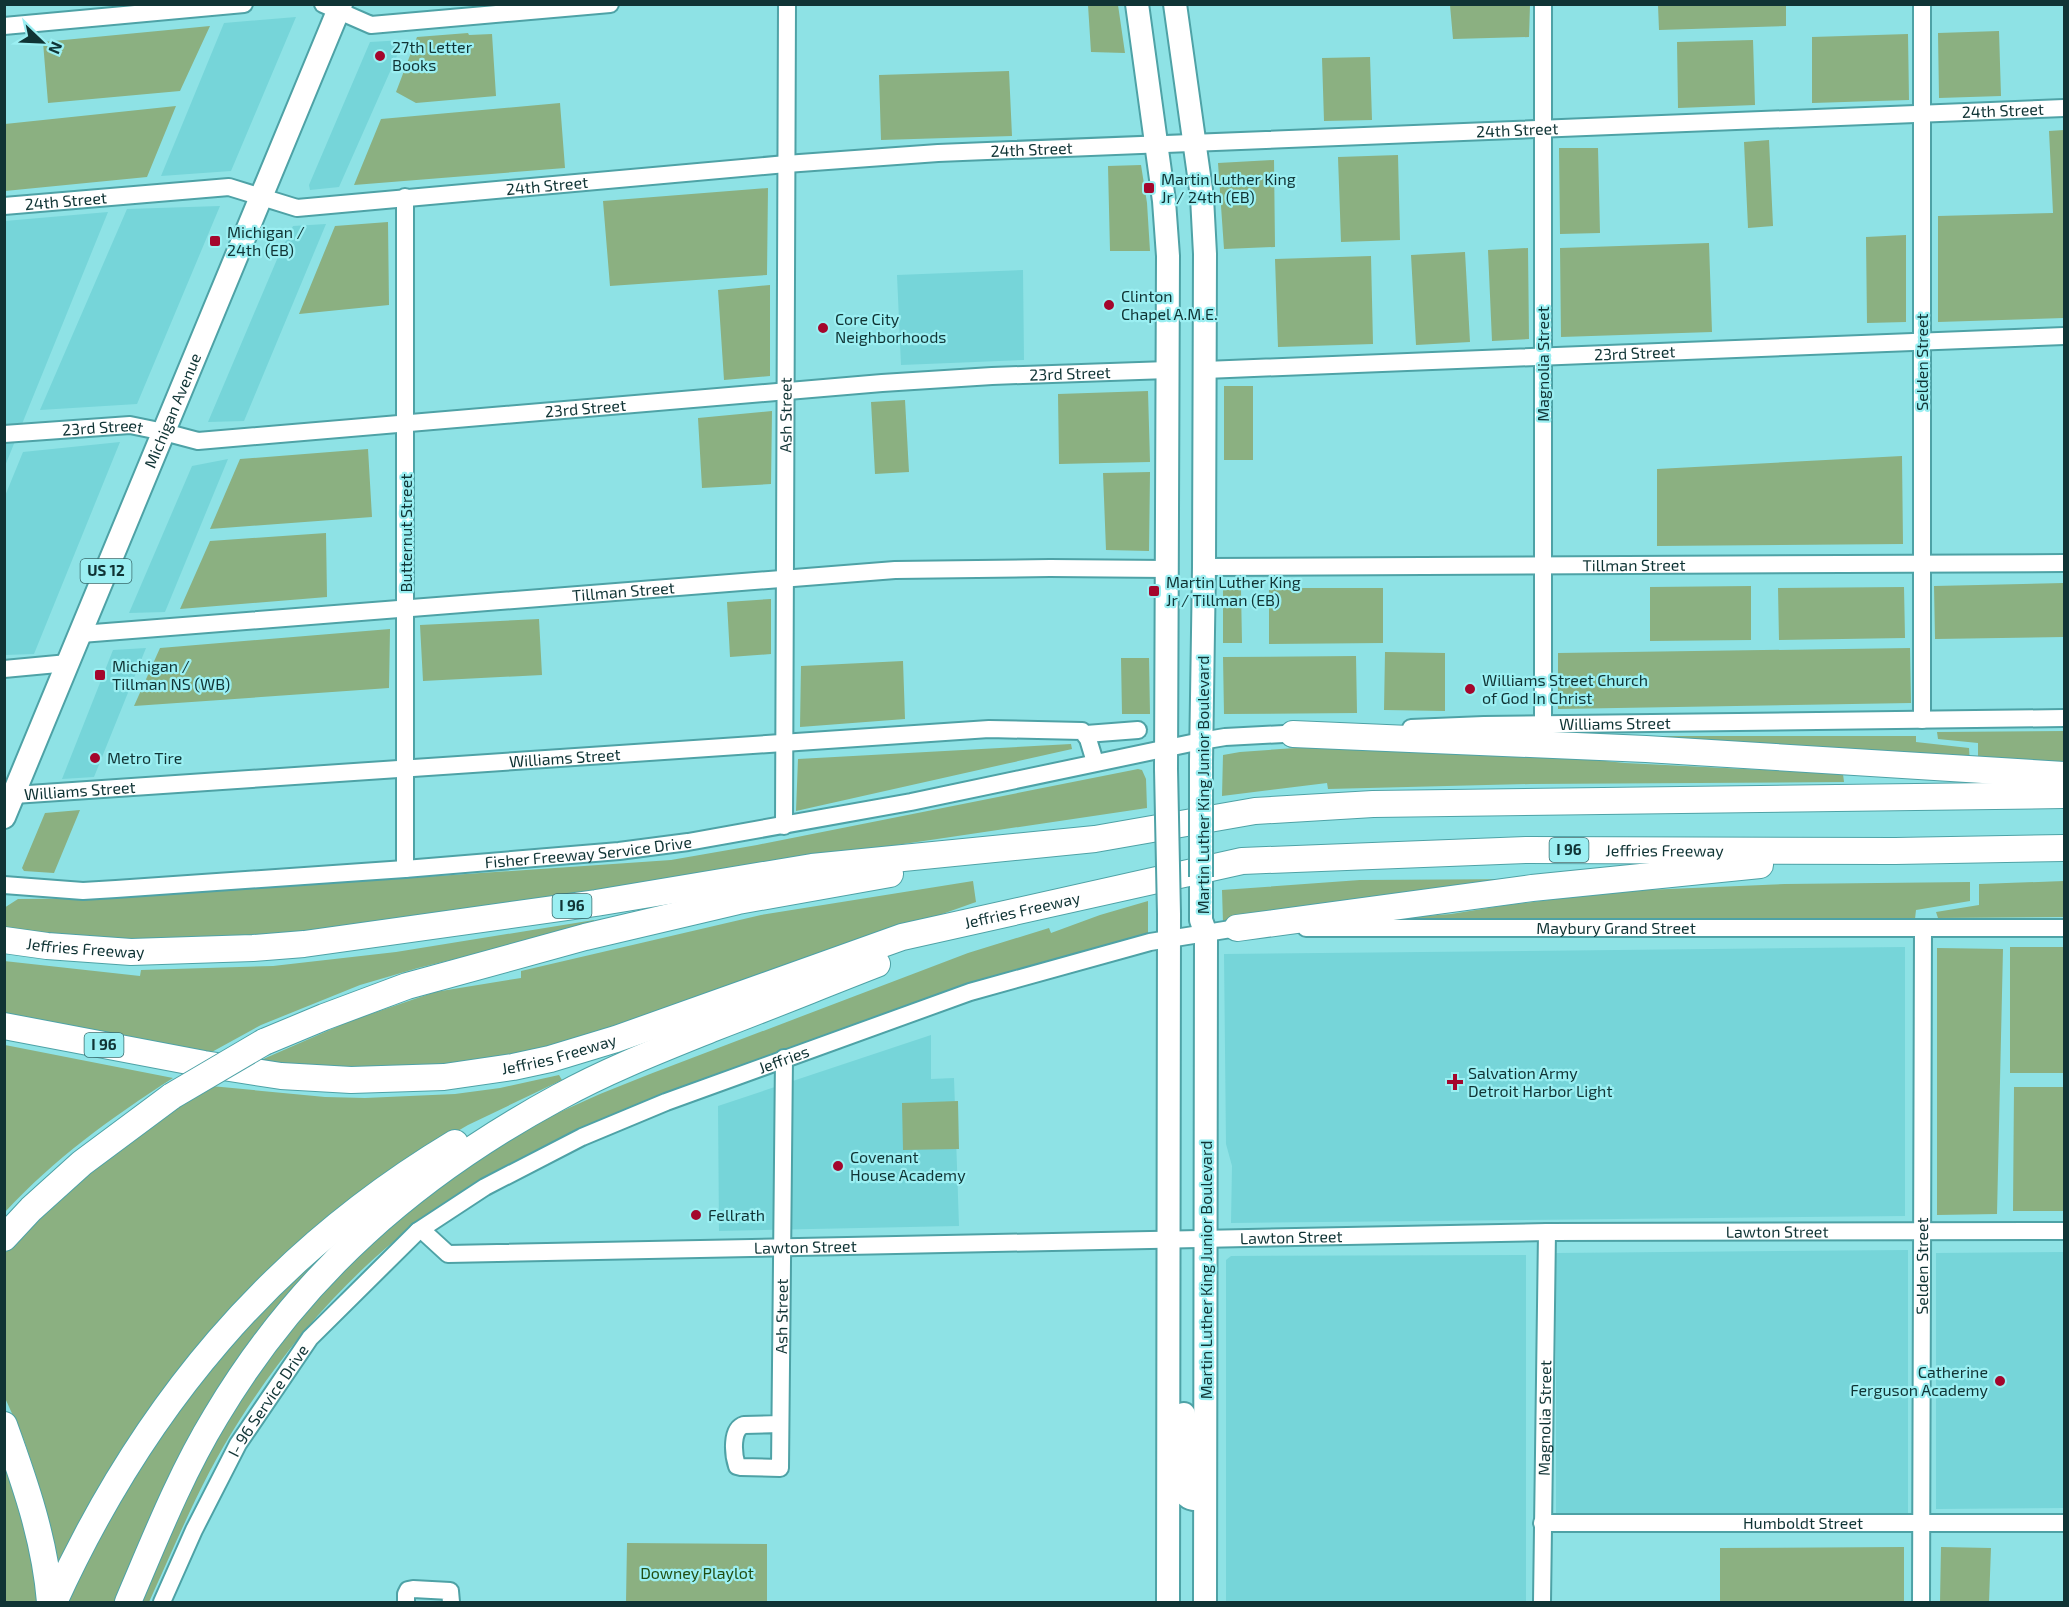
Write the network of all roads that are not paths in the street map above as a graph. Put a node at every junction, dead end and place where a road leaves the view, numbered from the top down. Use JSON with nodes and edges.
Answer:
{"nodes":[{"id":1,"x":244,"y":4,"type":"edge"},
{"id":2,"x":610,"y":4,"type":"edge"},
{"id":3,"x":787,"y":4,"type":"edge"},
{"id":4,"x":1137,"y":4,"type":"edge"},
{"id":5,"x":1175,"y":4,"type":"edge"},
{"id":6,"x":1544,"y":4,"type":"edge"},
{"id":7,"x":1922,"y":4,"type":"edge"},
{"id":8,"x":334,"y":7,"type":"edge"},
{"id":9,"x":4,"y":26,"type":"edge"},
{"id":10,"x":1187,"y":88,"type":"junction"},
{"id":11,"x":1149,"y":93,"type":"junction"},
{"id":12,"x":2064,"y":108,"type":"edge"},
{"id":13,"x":1922,"y":114,"type":"junction"},
{"id":14,"x":1543,"y":129,"type":"junction"},
{"id":15,"x":1194,"y":143,"type":"junction"},
{"id":16,"x":1156,"y":144,"type":"junction"},
{"id":17,"x":786,"y":164,"type":"junction"},
{"id":18,"x":261,"y":197,"type":"junction"},
{"id":19,"x":405,"y":197,"type":"junction"},
{"id":20,"x":1202,"y":197,"type":"junction"},
{"id":21,"x":1164,"y":201,"type":"junction"},
{"id":22,"x":4,"y":206,"type":"edge"},
{"id":23,"x":2064,"y":336,"type":"edge"},
{"id":24,"x":1922,"y":342,"type":"junction"},
{"id":25,"x":1543,"y":356,"type":"junction"},
{"id":26,"x":1168,"y":370,"type":"junction"},
{"id":27,"x":1205,"y":370,"type":"junction"},
{"id":28,"x":785,"y":391,"type":"junction"},
{"id":29,"x":405,"y":423,"type":"junction"},
{"id":30,"x":164,"y":432,"type":"junction"},
{"id":31,"x":4,"y":434,"type":"edge"},
{"id":32,"x":1167,"y":436,"type":"junction"},
{"id":33,"x":1205,"y":437,"type":"junction"},
{"id":34,"x":1204,"y":497,"type":"junction"},
{"id":35,"x":1167,"y":501,"type":"junction"},
{"id":36,"x":2064,"y":563,"type":"edge"},
{"id":37,"x":1922,"y":564,"type":"junction"},
{"id":38,"x":1543,"y":565,"type":"junction"},
{"id":39,"x":1204,"y":567,"type":"junction"},
{"id":40,"x":1167,"y":569,"type":"junction"},
{"id":41,"x":785,"y":579,"type":"junction"},
{"id":42,"x":406,"y":608,"type":"junction"},
{"id":43,"x":81,"y":634,"type":"junction"},
{"id":44,"x":68,"y":663,"type":"junction"},
{"id":45,"x":4,"y":669,"type":"edge"},
{"id":46,"x":1167,"y":687,"type":"junction"},
{"id":47,"x":1202,"y":687,"type":"junction"},
{"id":48,"x":2064,"y":718,"type":"edge"},
{"id":49,"x":1922,"y":720,"type":"junction"},
{"id":50,"x":1542,"y":724,"type":"junction"},
{"id":51,"x":1138,"y":730,"type":"dead end"},
{"id":52,"x":1086,"y":734,"type":"junction"},
{"id":53,"x":1293,"y":734,"type":"junction"},
{"id":54,"x":784,"y":742,"type":"junction"},
{"id":55,"x":1201,"y":751,"type":"junction"},
{"id":56,"x":1166,"y":759,"type":"junction"},
{"id":57,"x":1095,"y":762,"type":"junction"},
{"id":58,"x":406,"y":768,"type":"junction"},
{"id":59,"x":2064,"y":775,"type":"edge"},
{"id":60,"x":14,"y":795,"type":"junction"},
{"id":61,"x":2064,"y":795,"type":"edge"},
{"id":62,"x":4,"y":817,"type":"edge"},
{"id":63,"x":784,"y":826,"type":"junction"},
{"id":64,"x":1095,"y":839,"type":"junction"},
{"id":65,"x":2064,"y":849,"type":"edge"},
{"id":66,"x":1895,"y":851,"type":"junction"},
{"id":67,"x":405,"y":869,"type":"junction"},
{"id":68,"x":4,"y":885,"type":"edge"},
{"id":69,"x":995,"y":918,"type":"junction"},
{"id":70,"x":1204,"y":927,"type":"junction"},
{"id":71,"x":1237,"y":928,"type":"junction"},
{"id":72,"x":1923,"y":928,"type":"junction"},
{"id":73,"x":2064,"y":928,"type":"edge"},
{"id":74,"x":1170,"y":939,"type":"junction"},
{"id":75,"x":4,"y":940,"type":"edge"},
{"id":76,"x":1206,"y":985,"type":"junction"},
{"id":77,"x":1169,"y":987,"type":"junction"},
{"id":78,"x":4,"y":1026,"type":"edge"},
{"id":79,"x":784,"y":1058,"type":"junction"},
{"id":80,"x":559,"y":1096,"type":"junction"},
{"id":81,"x":1206,"y":1177,"type":"junction"},
{"id":82,"x":1169,"y":1178,"type":"junction"},
{"id":83,"x":418,"y":1231,"type":"junction"},
{"id":84,"x":1546,"y":1232,"type":"junction"},
{"id":85,"x":1922,"y":1232,"type":"junction"},
{"id":86,"x":2064,"y":1232,"type":"edge"},
{"id":87,"x":4,"y":1238,"type":"edge"},
{"id":88,"x":1168,"y":1239,"type":"junction"},
{"id":89,"x":1206,"y":1239,"type":"junction"},
{"id":90,"x":782,"y":1248,"type":"junction"},
{"id":91,"x":1206,"y":1306,"type":"junction"},
{"id":92,"x":1168,"y":1310,"type":"junction"},
{"id":93,"x":1168,"y":1383,"type":"junction"},
{"id":94,"x":780,"y":1424,"type":"junction"},
{"id":95,"x":4,"y":1425,"type":"edge"},
{"id":96,"x":1206,"y":1498,"type":"junction"},
{"id":97,"x":1542,"y":1523,"type":"junction"},
{"id":98,"x":1921,"y":1523,"type":"junction"},
{"id":99,"x":2064,"y":1523,"type":"edge"},
{"id":100,"x":407,"y":1596,"type":"edge"},
{"id":101,"x":52,"y":1602,"type":"edge"},
{"id":102,"x":128,"y":1602,"type":"edge"},
{"id":103,"x":162,"y":1602,"type":"edge"},
{"id":104,"x":452,"y":1602,"type":"edge"},
{"id":105,"x":1168,"y":1602,"type":"edge"},
{"id":106,"x":1204,"y":1602,"type":"edge"},
{"id":107,"x":1542,"y":1602,"type":"edge"},
{"id":108,"x":1921,"y":1602,"type":"edge"}],
"edges":[{"from":1,"to":9,"type":"street"},
{"from":2,"to":8,"type":"street"},
{"from":3,"to":17,"type":"street","name":"Ash Street"},
{"from":4,"to":11,"type":"main road","name":"Martin Luther King Junior Boulevard"},
{"from":5,"to":10,"type":"main road","name":"Martin Luther King Junior Boulevard"},
{"from":6,"to":14,"type":"street","name":"Magnolia Street"},
{"from":7,"to":13,"type":"street","name":"Selden Street"},
{"from":8,"to":18,"type":"main road","name":"Michigan Avenue","number":"US 12"},
{"from":10,"to":11,"type":"main road"},
{"from":10,"to":15,"type":"main road","name":"Martin Luther King Junior Boulevard"},
{"from":11,"to":16,"type":"main road","name":"Martin Luther King Junior Boulevard"},
{"from":12,"to":13,"type":"street","name":"24th Street"},
{"from":13,"to":14,"type":"street","name":"24th Street"},
{"from":13,"to":24,"type":"street","name":"Selden Street"},
{"from":14,"to":15,"type":"street","name":"24th Street"},
{"from":14,"to":25,"type":"street","name":"Magnolia Street"},
{"from":15,"to":16,"type":"street","name":"24th Street"},
{"from":15,"to":20,"type":"main road","name":"Martin Luther King Junior Boulevard"},
{"from":16,"to":17,"type":"street","name":"24th Street"},
{"from":16,"to":21,"type":"main road","name":"Martin Luther King Junior Boulevard"},
{"from":17,"to":19,"type":"street","name":"24th Street"},
{"from":17,"to":28,"type":"street","name":"Ash Street"},
{"from":18,"to":19,"type":"street","name":"24th Street"},
{"from":18,"to":22,"type":"street","name":"24th Street"},
{"from":18,"to":30,"type":"main road","name":"Michigan Avenue","number":"US 12"},
{"from":19,"to":29,"type":"street","name":"Butternut Street"},
{"from":20,"to":21,"type":"main road"},
{"from":20,"to":27,"type":"main road","name":"Martin Luther King Junior Boulevard"},
{"from":21,"to":26,"type":"main road","name":"Martin Luther King Junior Boulevard"},
{"from":23,"to":24,"type":"street","name":"23rd Street"},
{"from":24,"to":25,"type":"street","name":"23rd Street"},
{"from":24,"to":37,"type":"street","name":"Selden Street"},
{"from":25,"to":27,"type":"street","name":"23rd Street"},
{"from":25,"to":38,"type":"street","name":"Magnolia Street"},
{"from":26,"to":28,"type":"street","name":"23rd Street"},
{"from":26,"to":32,"type":"main road","name":"Martin Luther King Junior Boulevard"},
{"from":27,"to":33,"type":"main road","name":"Martin Luther King Junior Boulevard"},
{"from":28,"to":29,"type":"street","name":"23rd Street"},
{"from":28,"to":41,"type":"street","name":"Ash Street"},
{"from":29,"to":30,"type":"street","name":"23rd Street"},
{"from":29,"to":42,"type":"street","name":"Butternut Street"},
{"from":30,"to":31,"type":"street","name":"23rd Street"},
{"from":30,"to":43,"type":"main road","name":"Michigan Avenue","number":"US 12"},
{"from":32,"to":33,"type":"main road"},
{"from":32,"to":35,"type":"main road","name":"Martin Luther King Junior Boulevard"},
{"from":33,"to":34,"type":"main road","name":"Martin Luther King Junior Boulevard"},
{"from":34,"to":35,"type":"main road"},
{"from":34,"to":39,"type":"main road","name":"Martin Luther King Junior Boulevard"},
{"from":35,"to":40,"type":"main road","name":"Martin Luther King Junior Boulevard"},
{"from":36,"to":37,"type":"street","name":"Tillman Street"},
{"from":37,"to":38,"type":"street","name":"Tillman Street"},
{"from":37,"to":49,"type":"street","name":"Selden Street"},
{"from":38,"to":39,"type":"street","name":"Tillman Street"},
{"from":38,"to":50,"type":"street","name":"Magnolia Street"},
{"from":39,"to":47,"type":"main road","name":"Martin Luther King Junior Boulevard"},
{"from":40,"to":41,"type":"street","name":"Tillman Street"},
{"from":40,"to":46,"type":"main road","name":"Martin Luther King Junior Boulevard"},
{"from":41,"to":42,"type":"street","name":"Tillman Street"},
{"from":41,"to":54,"type":"street","name":"Ash Street"},
{"from":42,"to":43,"type":"street","name":"Tillman Street"},
{"from":42,"to":58,"type":"street","name":"Butternut Street"},
{"from":43,"to":44,"type":"main road","name":"Michigan Avenue","number":"US 12"},
{"from":44,"to":45,"type":"street"},
{"from":44,"to":60,"type":"main road","name":"Michigan Avenue","number":"US 12"},
{"from":46,"to":47,"type":"main road"},
{"from":46,"to":56,"type":"main road","name":"Martin Luther King Junior Boulevard"},
{"from":47,"to":55,"type":"main road","name":"Martin Luther King Junior Boulevard"},
{"from":48,"to":49,"type":"street","name":"Williams Street"},
{"from":49,"to":50,"type":"street","name":"Williams Street"},
{"from":50,"to":53,"type":"street","name":"Williams Street"},
{"from":51,"to":52,"type":"street","name":"Williams Street"},
{"from":52,"to":54,"type":"street","name":"Williams Street"},
{"from":52,"to":57,"type":"street"},
{"from":53,"to":55,"type":"street","name":"Williams Street"},
{"from":53,"to":59,"type":"highway"},
{"from":54,"to":58,"type":"street","name":"Williams Street"},
{"from":54,"to":63,"type":"street","name":"Ash Street"},
{"from":55,"to":56,"type":"street","name":"Williams Street"},
{"from":55,"to":70,"type":"main road","name":"Martin Luther King Junior Boulevard","bridge":true},
{"from":56,"to":57,"type":"street","name":"Fisher Freeway Service Drive"},
{"from":56,"to":74,"type":"main road","name":"Martin Luther King Junior Boulevard","bridge":true},
{"from":57,"to":63,"type":"street","name":"Fisher Freeway Service Drive"},
{"from":58,"to":60,"type":"street","name":"Williams Street"},
{"from":58,"to":67,"type":"street","name":"Butternut Street"},
{"from":60,"to":62,"type":"main road","name":"Michigan Avenue","number":"US 12"},
{"from":61,"to":64,"type":"highway","name":"Jeffries Freeway","number":"I 96"},
{"from":63,"to":67,"type":"street","name":"Fisher Freeway Service Drive"},
{"from":64,"to":75,"type":"highway","name":"Jeffries Freeway","number":"I 96"},
{"from":64,"to":87,"type":"highway","bridge":true},
{"from":65,"to":66,"type":"highway","name":"Jeffries Freeway","number":"I 96"},
{"from":66,"to":69,"type":"highway","name":"Jeffries Freeway","number":"I 96"},
{"from":66,"to":71,"type":"highway"},
{"from":67,"to":68,"type":"street","name":"Fisher Freeway Service Drive"},
{"from":69,"to":78,"type":"highway","name":"Jeffries Freeway","number":"I 96"},
{"from":69,"to":80,"type":"highway"},
{"from":70,"to":71,"type":"street","name":"Maybury Grand Street"},
{"from":70,"to":74,"type":"street","name":"Maybury Grand Street"},
{"from":70,"to":76,"type":"main road","name":"Martin Luther King Junior Boulevard"},
{"from":71,"to":72,"type":"street","name":"Maybury Grand Street"},
{"from":72,"to":73,"type":"street","name":"Maybury Grand Street"},
{"from":72,"to":85,"type":"street","name":"Selden Street"},
{"from":74,"to":77,"type":"main road","name":"Martin Luther King Junior Boulevard"},
{"from":74,"to":79,"type":"street","name":"Jeffries"},
{"from":76,"to":77,"type":"main road"},
{"from":76,"to":81,"type":"main road","name":"Martin Luther King Junior Boulevard"},
{"from":77,"to":82,"type":"main road","name":"Martin Luther King Junior Boulevard"},
{"from":79,"to":83,"type":"street","name":"Jeffries"},
{"from":79,"to":90,"type":"street","name":"Ash Street"},
{"from":80,"to":101,"type":"highway"},
{"from":80,"to":102,"type":"highway"},
{"from":81,"to":82,"type":"main road"},
{"from":81,"to":89,"type":"main road","name":"Martin Luther King Junior Boulevard"},
{"from":82,"to":88,"type":"main road","name":"Martin Luther King Junior Boulevard"},
{"from":83,"to":90,"type":"street","name":"Lawton Street"},
{"from":83,"to":103,"type":"street","name":"I- 96 Service Drive"},
{"from":84,"to":85,"type":"street","name":"Lawton Street"},
{"from":84,"to":89,"type":"street","name":"Lawton Street"},
{"from":84,"to":97,"type":"street","name":"Magnolia Street"},
{"from":85,"to":86,"type":"street","name":"Lawton Street"},
{"from":85,"to":98,"type":"street","name":"Selden Street"},
{"from":88,"to":89,"type":"street","name":"Lawton Street"},
{"from":88,"to":90,"type":"street","name":"Lawton Street"},
{"from":88,"to":92,"type":"main road","name":"Martin Luther King Junior Boulevard"},
{"from":89,"to":91,"type":"main road","name":"Martin Luther King Junior Boulevard"},
{"from":90,"to":94,"type":"street","name":"Ash Street"},
{"from":91,"to":92,"type":"main road"},
{"from":91,"to":96,"type":"main road","name":"Martin Luther King Junior Boulevard"},
{"from":92,"to":93,"type":"main road","name":"Martin Luther King Junior Boulevard"},
{"from":93,"to":96,"type":"main road"},
{"from":93,"to":105,"type":"main road","name":"Martin Luther King Junior Boulevard"},
{"from":94,"to":94,"type":"street","name":"Ash Street"},
{"from":95,"to":101,"type":"highway"},
{"from":96,"to":106,"type":"main road","name":"Martin Luther King Junior Boulevard"},
{"from":97,"to":98,"type":"street","name":"Humboldt Street"},
{"from":97,"to":107,"type":"street","name":"Magnolia Street"},
{"from":98,"to":99,"type":"street","name":"Humboldt Street"},
{"from":98,"to":108,"type":"street","name":"Selden Street"},
{"from":100,"to":104,"type":"street"}]}
